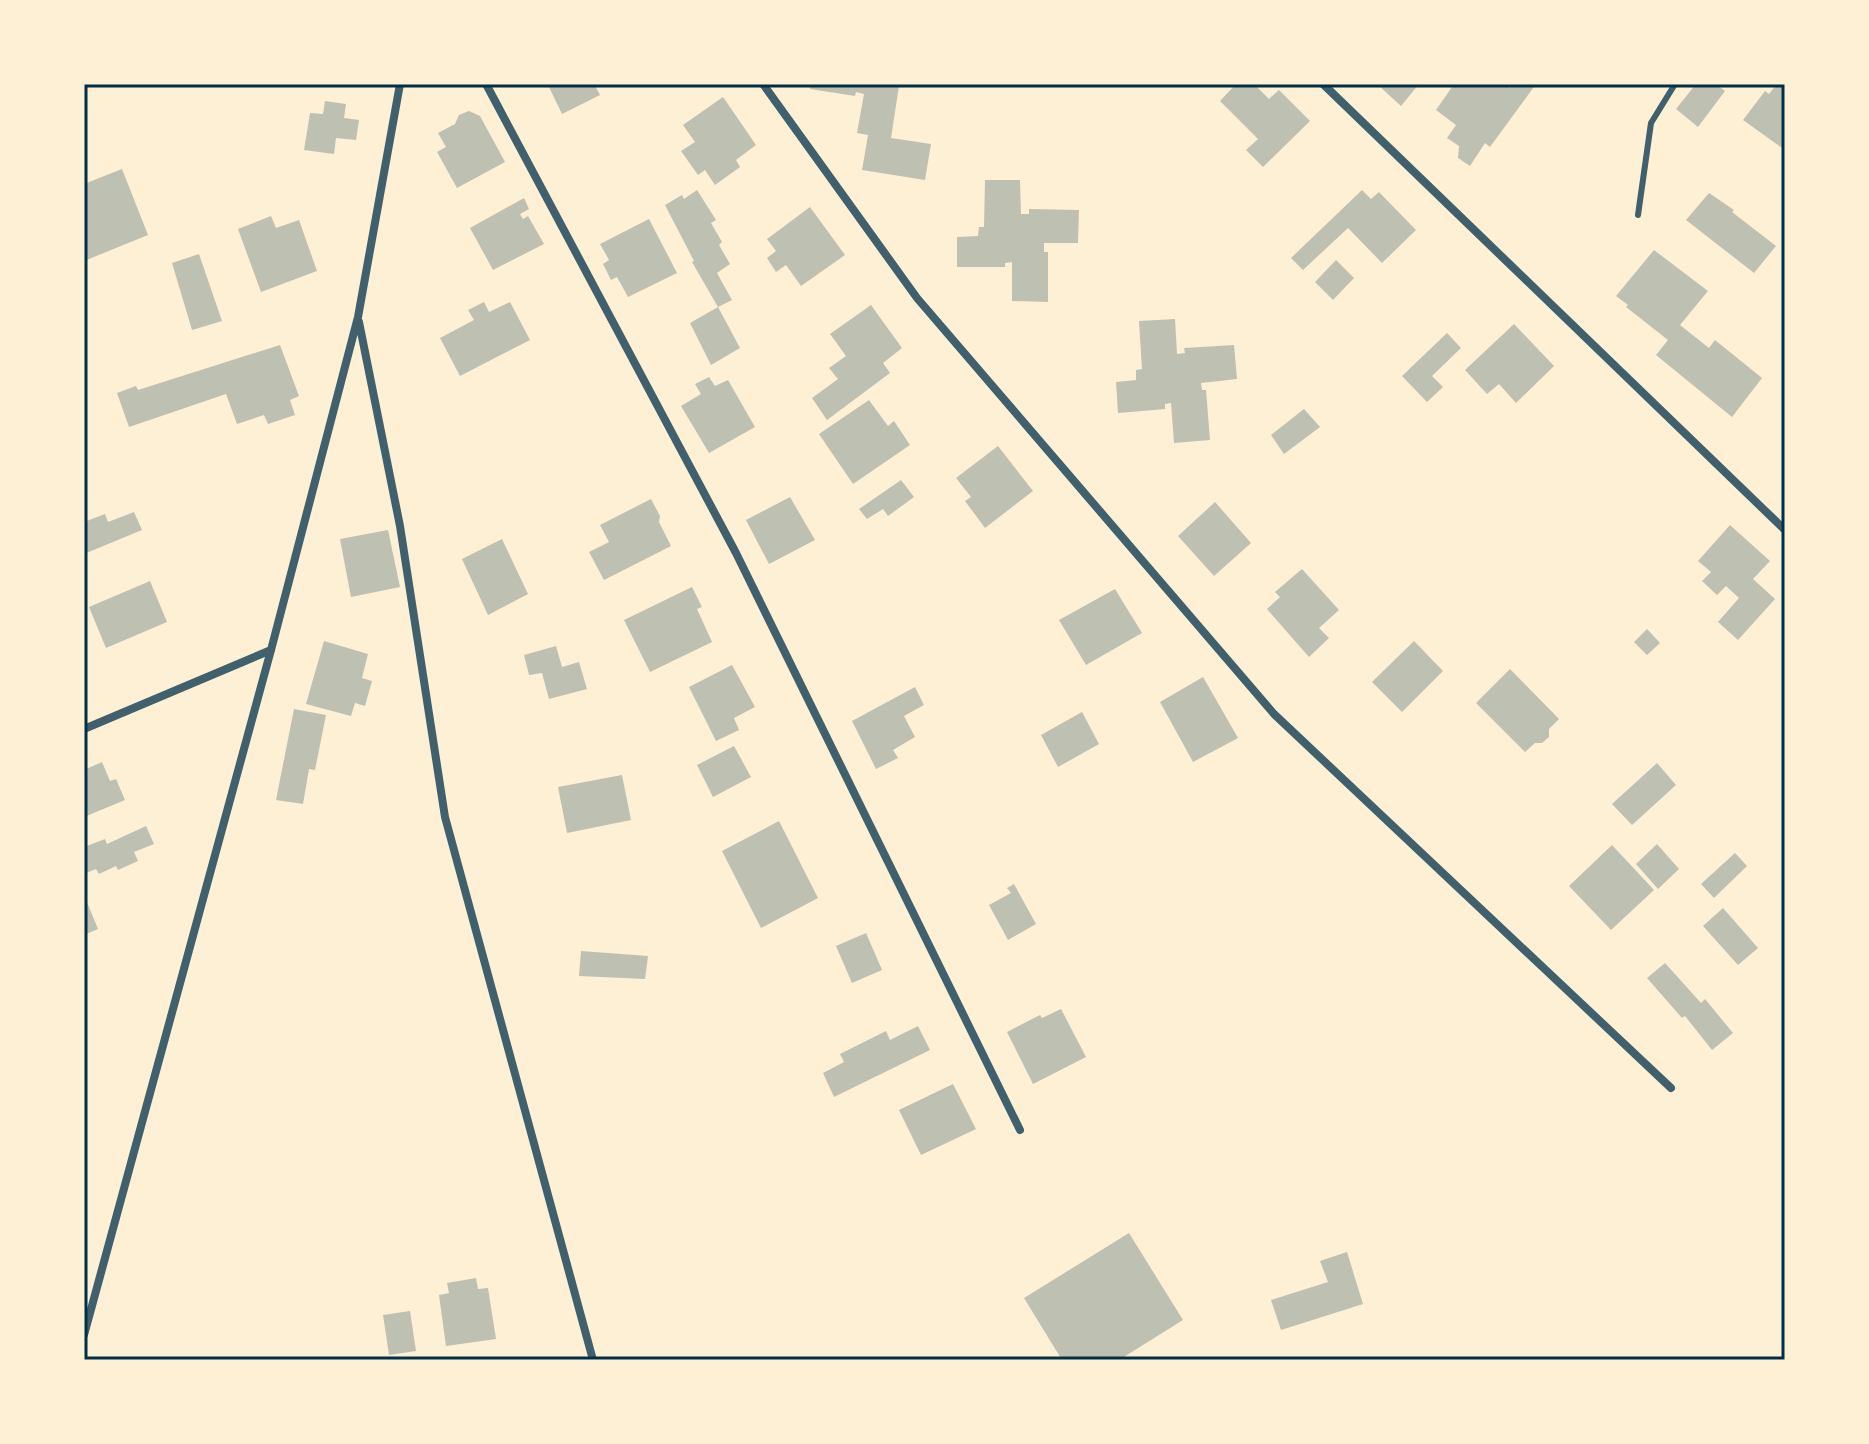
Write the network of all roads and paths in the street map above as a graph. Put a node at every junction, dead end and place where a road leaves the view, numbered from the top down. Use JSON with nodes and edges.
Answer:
{"nodes":[{"id":1,"x":400,"y":84,"type":"edge"},
{"id":2,"x":486,"y":84,"type":"edge"},
{"id":3,"x":763,"y":84,"type":"edge"},
{"id":4,"x":1323,"y":84,"type":"edge"},
{"id":5,"x":1675,"y":84,"type":"edge"},
{"id":6,"x":1638,"y":215,"type":"dead end"},
{"id":7,"x":358,"y":317,"type":"junction"},
{"id":8,"x":1785,"y":530,"type":"edge"},
{"id":9,"x":271,"y":650,"type":"junction"},
{"id":10,"x":84,"y":729,"type":"edge"},
{"id":11,"x":1671,"y":1088,"type":"dead end"},
{"id":12,"x":1020,"y":1130,"type":"dead end"},
{"id":13,"x":88,"y":1310,"type":"edge"},
{"id":14,"x":84,"y":1335,"type":"edge"},
{"id":15,"x":593,"y":1360,"type":"edge"}],
"edges":[{"from":1,"to":7,"type":"street"},
{"from":2,"to":12,"type":"street"},
{"from":3,"to":11,"type":"street"},
{"from":4,"to":8,"type":"street"},
{"from":5,"to":6,"type":"lane"},
{"from":7,"to":9,"type":"street"},
{"from":7,"to":15,"type":"street"},
{"from":9,"to":10,"type":"street"},
{"from":9,"to":13,"type":"street"},
{"from":13,"to":14,"type":"street"}]}
